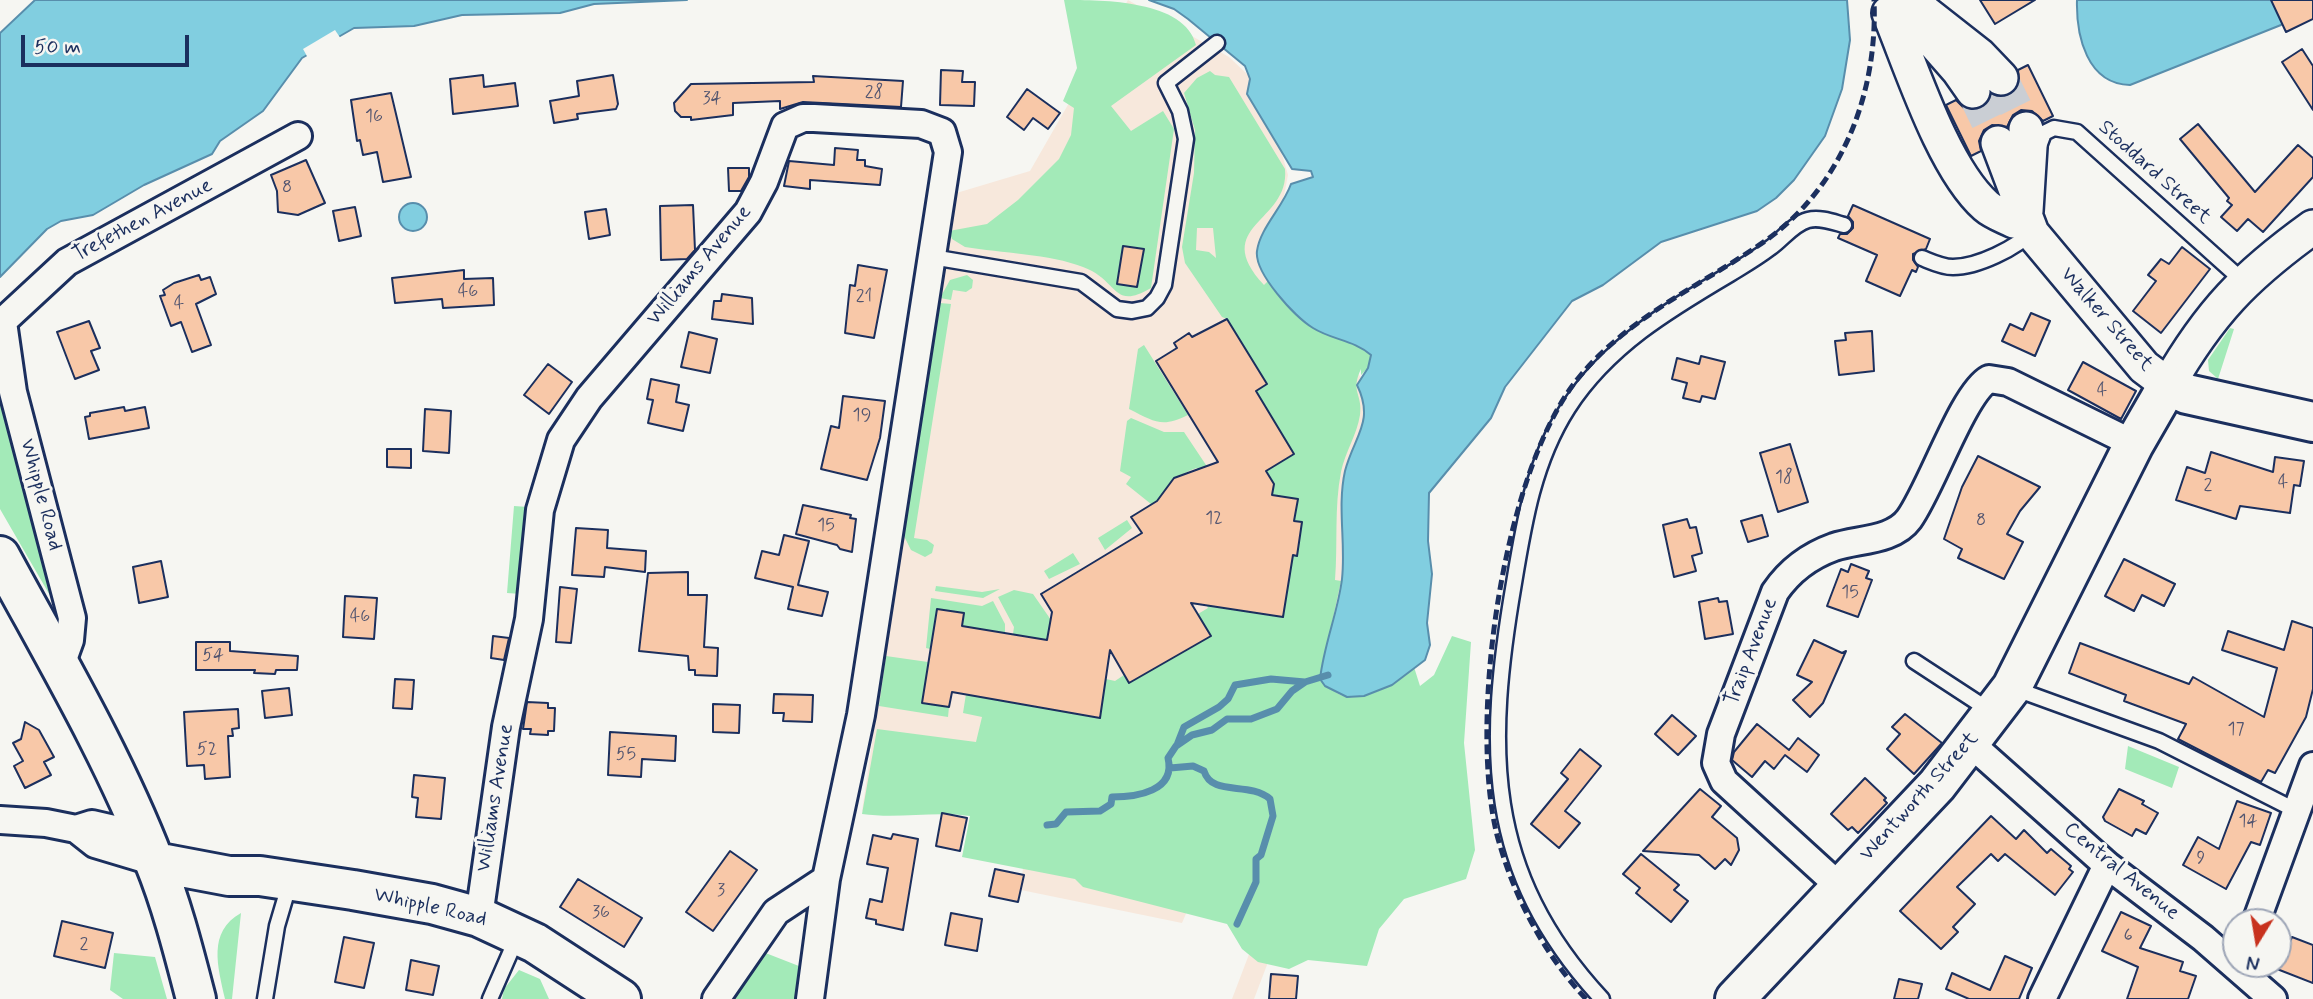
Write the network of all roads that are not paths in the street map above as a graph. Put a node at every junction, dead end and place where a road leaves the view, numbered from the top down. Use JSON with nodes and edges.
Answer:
{"nodes":[{"id":1,"x":1898,"y":3,"type":"edge"},
{"id":2,"x":1217,"y":43,"type":"dead end"},
{"id":3,"x":1987,"y":84,"type":"tunnel mouth"},
{"id":4,"x":1943,"y":106,"type":"tunnel mouth"},
{"id":5,"x":298,"y":136,"type":"dead end"},
{"id":6,"x":2012,"y":136,"type":"tunnel mouth"},
{"id":7,"x":1968,"y":157,"type":"tunnel mouth"},
{"id":8,"x":1844,"y":225,"type":"dead end"},
{"id":9,"x":2024,"y":225,"type":"junction"},
{"id":10,"x":2313,"y":227,"type":"edge"},
{"id":11,"x":932,"y":257,"type":"junction"},
{"id":12,"x":1922,"y":258,"type":"dead end"},
{"id":13,"x":2244,"y":281,"type":"junction"},
{"id":14,"x":1,"y":323,"type":"edge"},
{"id":15,"x":2168,"y":385,"type":"junction"},
{"id":16,"x":2313,"y":422,"type":"edge"},
{"id":17,"x":2134,"y":444,"type":"junction"},
{"id":18,"x":0,"y":556,"type":"edge"},
{"id":19,"x":1914,"y":661,"type":"dead end"},
{"id":20,"x":61,"y":665,"type":"junction"},
{"id":21,"x":2003,"y":700,"type":"junction"},
{"id":22,"x":1970,"y":744,"type":"junction"},
{"id":23,"x":2313,"y":766,"type":"edge"},
{"id":24,"x":2297,"y":811,"type":"junction"},
{"id":25,"x":0,"y":820,"type":"edge"},
{"id":26,"x":149,"y":849,"type":"junction"},
{"id":27,"x":2108,"y":865,"type":"junction"},
{"id":28,"x":826,"y":878,"type":"junction"},
{"id":29,"x":275,"y":879,"type":"junction"},
{"id":30,"x":1839,"y":886,"type":"junction"},
{"id":31,"x":2261,"y":908,"type":"edge"},
{"id":32,"x":479,"y":916,"type":"junction"},
{"id":33,"x":518,"y":934,"type":"junction"},
{"id":34,"x":2222,"y":952,"type":"edge"},
{"id":35,"x":2252,"y":978,"type":"edge"},
{"id":36,"x":196,"y":999,"type":"edge"},
{"id":37,"x":265,"y":999,"type":"edge"},
{"id":38,"x":490,"y":999,"type":"edge"},
{"id":39,"x":621,"y":999,"type":"edge"},
{"id":40,"x":716,"y":999,"type":"edge"},
{"id":41,"x":810,"y":999,"type":"edge"},
{"id":42,"x":1601,"y":999,"type":"edge"},
{"id":43,"x":1735,"y":999,"type":"edge"},
{"id":44,"x":2042,"y":999,"type":"edge"},
{"id":45,"x":2273,"y":999,"type":"edge"}],
"edges":[{"from":1,"to":3,"type":"street"},
{"from":1,"to":4,"type":"street"},
{"from":1,"to":9,"type":"street"},
{"from":2,"to":11,"type":"lane"},
{"from":5,"to":14,"type":"street","name":"Trefethen Avenue"},
{"from":6,"to":9,"type":"street","name":"Walker Street"},
{"from":7,"to":9,"type":"street","name":"Walker Street"},
{"from":8,"to":42,"type":"lane"},
{"from":9,"to":12,"type":"lane"},
{"from":9,"to":13,"type":"lane","name":"Stoddard Street"},
{"from":9,"to":15,"type":"street","name":"Walker Street"},
{"from":10,"to":13,"type":"street"},
{"from":11,"to":28,"type":"street","name":"Williams Avenue"},
{"from":11,"to":32,"type":"street","name":"Williams Avenue"},
{"from":13,"to":15,"type":"street"},
{"from":14,"to":20,"type":"street","name":"Whipple Road"},
{"from":15,"to":16,"type":"main road","name":"Walker Street"},
{"from":15,"to":17,"type":"main road","name":"Wentworth Street"},
{"from":17,"to":21,"type":"main road","name":"Wentworth Street"},
{"from":17,"to":30,"type":"street","name":"Traip Avenue"},
{"from":18,"to":20,"type":"main road"},
{"from":19,"to":21,"type":"lane"},
{"from":20,"to":26,"type":"main road"},
{"from":21,"to":22,"type":"main road","name":"Wentworth Street"},
{"from":21,"to":24,"type":"lane"},
{"from":22,"to":27,"type":"street","name":"Central Avenue"},
{"from":22,"to":30,"type":"main road","name":"Wentworth Street"},
{"from":23,"to":24,"type":"street"},
{"from":24,"to":31,"type":"street"},
{"from":25,"to":26,"type":"street"},
{"from":26,"to":29,"type":"main road","name":"Whipple Road"},
{"from":26,"to":36,"type":"main road"},
{"from":27,"to":34,"type":"street","name":"Central Avenue"},
{"from":27,"to":44,"type":"street"},
{"from":28,"to":40,"type":"street"},
{"from":28,"to":41,"type":"street","name":"Williams Avenue"},
{"from":29,"to":32,"type":"main road","name":"Whipple Road"},
{"from":29,"to":37,"type":"lane"},
{"from":30,"to":43,"type":"main road","name":"Wentworth Street"},
{"from":32,"to":33,"type":"main road","name":"Whipple Road"},
{"from":33,"to":38,"type":"lane"},
{"from":33,"to":39,"type":"main road","name":"Whipple Road"},
{"from":35,"to":45,"type":"street","name":"Central Avenue"}]}
